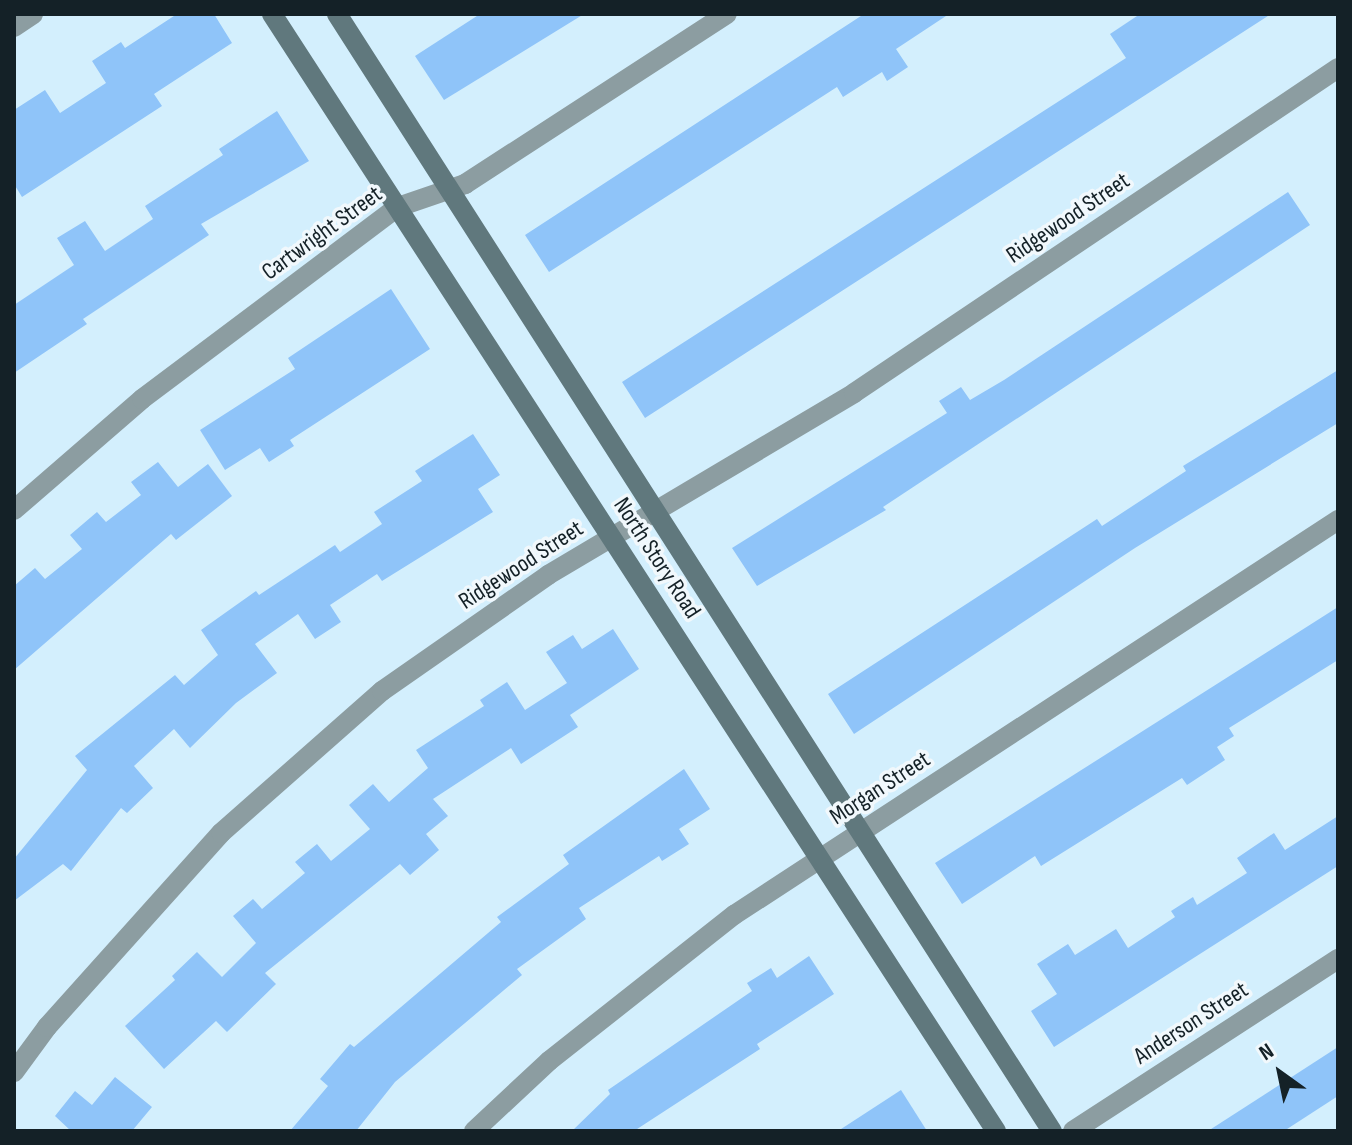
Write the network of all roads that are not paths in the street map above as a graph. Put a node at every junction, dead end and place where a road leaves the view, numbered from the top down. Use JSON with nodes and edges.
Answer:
{"nodes":[{"id":1,"x":33,"y":14,"type":"edge"},
{"id":2,"x":272,"y":14,"type":"edge"},
{"id":3,"x":337,"y":14,"type":"edge"},
{"id":4,"x":727,"y":14,"type":"edge"},
{"id":5,"x":14,"y":27,"type":"edge"},
{"id":6,"x":1338,"y":68,"type":"edge"},
{"id":7,"x":451,"y":189,"type":"junction"},
{"id":8,"x":398,"y":207,"type":"junction"},
{"id":9,"x":14,"y":510,"type":"edge"},
{"id":10,"x":655,"y":510,"type":"junction"},
{"id":11,"x":1338,"y":520,"type":"edge"},
{"id":12,"x":613,"y":537,"type":"junction"},
{"id":13,"x":858,"y":834,"type":"junction"},
{"id":14,"x":819,"y":859,"type":"junction"},
{"id":15,"x":1338,"y":959,"type":"edge"},
{"id":16,"x":14,"y":1072,"type":"edge"},
{"id":17,"x":474,"y":1131,"type":"edge"},
{"id":18,"x":996,"y":1131,"type":"edge"},
{"id":19,"x":1052,"y":1131,"type":"edge"},
{"id":20,"x":1073,"y":1131,"type":"edge"}],
"edges":[{"from":1,"to":5,"type":"street"},
{"from":2,"to":8,"type":"main road","name":"North Story Road"},
{"from":3,"to":7,"type":"main road","name":"North Story Road"},
{"from":4,"to":7,"type":"street","name":"Cartwright Street"},
{"from":6,"to":10,"type":"street","name":"Ridgewood Street"},
{"from":7,"to":8,"type":"street","name":"Cartwright Street"},
{"from":7,"to":10,"type":"main road","name":"North Story Road"},
{"from":8,"to":9,"type":"street","name":"Cartwright Street"},
{"from":8,"to":12,"type":"main road","name":"North Story Road"},
{"from":10,"to":12,"type":"street","name":"Ridgewood Street"},
{"from":10,"to":13,"type":"main road","name":"North Story Road"},
{"from":11,"to":13,"type":"street","name":"Morgan Street"},
{"from":12,"to":14,"type":"main road","name":"North Story Road"},
{"from":12,"to":16,"type":"street","name":"Ridgewood Street"},
{"from":13,"to":14,"type":"street","name":"Morgan Street"},
{"from":13,"to":19,"type":"main road","name":"North Story Road"},
{"from":14,"to":17,"type":"street","name":"Morgan Street"},
{"from":14,"to":18,"type":"main road","name":"North Story Road"},
{"from":15,"to":20,"type":"street","name":"Anderson Street"}]}
